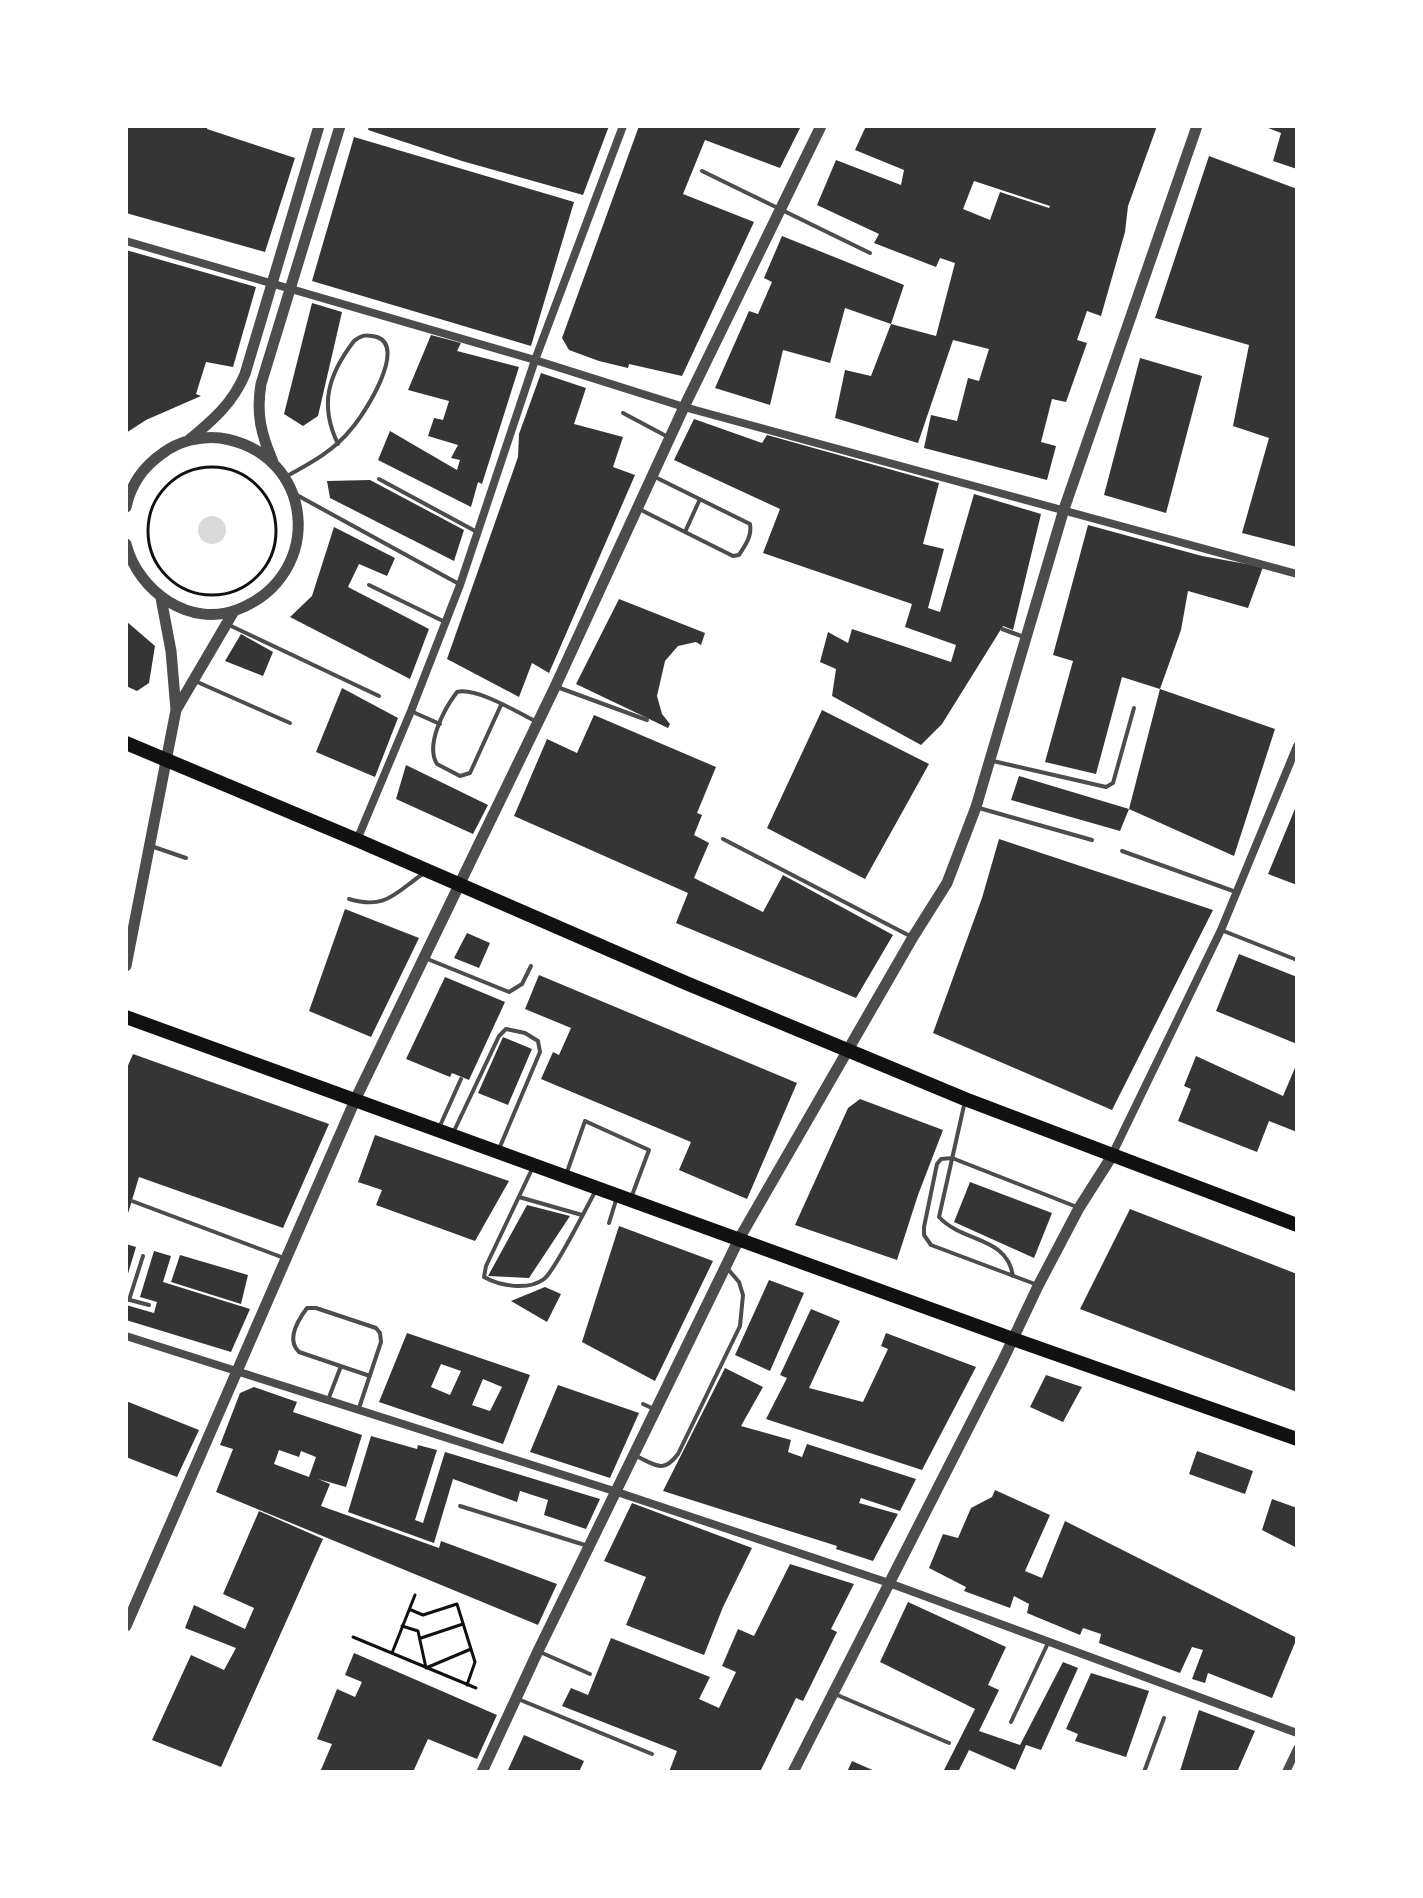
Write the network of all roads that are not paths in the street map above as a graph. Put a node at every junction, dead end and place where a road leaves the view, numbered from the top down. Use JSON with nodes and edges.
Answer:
{"nodes":[{"id":1,"x":319,"y":126,"type":"edge"},
{"id":2,"x":340,"y":126,"type":"edge"},
{"id":3,"x":623,"y":126,"type":"edge"},
{"id":4,"x":821,"y":126,"type":"edge"},
{"id":5,"x":1197,"y":126,"type":"edge"},
{"id":6,"x":702,"y":171,"type":"dead end"},
{"id":7,"x":781,"y":207,"type":"junction"},
{"id":8,"x":126,"y":241,"type":"edge"},
{"id":9,"x":870,"y":253,"type":"dead end"},
{"id":10,"x":273,"y":285,"type":"junction"},
{"id":11,"x":291,"y":289,"type":"junction"},
{"id":12,"x":535,"y":360,"type":"junction"},
{"id":13,"x":684,"y":407,"type":"junction"},
{"id":14,"x":623,"y":413,"type":"dead end"},
{"id":15,"x":670,"y":438,"type":"junction"},
{"id":16,"x":189,"y":440,"type":"junction"},
{"id":17,"x":338,"y":444,"type":"junction"},
{"id":18,"x":273,"y":463,"type":"junction"},
{"id":19,"x":653,"y":476,"type":"junction"},
{"id":20,"x":285,"y":477,"type":"junction"},
{"id":21,"x":379,"y":479,"type":"dead end"},
{"id":22,"x":293,"y":492,"type":"junction"},
{"id":23,"x":700,"y":499,"type":"junction"},
{"id":24,"x":126,"y":507,"type":"edge"},
{"id":25,"x":638,"y":508,"type":"junction"},
{"id":26,"x":1064,"y":509,"type":"junction"},
{"id":27,"x":477,"y":532,"type":"junction"},
{"id":28,"x":685,"y":532,"type":"junction"},
{"id":29,"x":126,"y":544,"type":"edge"},
{"id":30,"x":128,"y":559,"type":"edge"},
{"id":31,"x":1297,"y":574,"type":"edge"},
{"id":32,"x":369,"y":585,"type":"dead end"},
{"id":33,"x":460,"y":585,"type":"junction"},
{"id":34,"x":161,"y":598,"type":"junction"},
{"id":35,"x":234,"y":611,"type":"junction"},
{"id":36,"x":445,"y":622,"type":"junction"},
{"id":37,"x":226,"y":624,"type":"junction"},
{"id":38,"x":1002,"y":629,"type":"dead end"},
{"id":39,"x":1026,"y":637,"type":"junction"},
{"id":40,"x":193,"y":680,"type":"junction"},
{"id":41,"x":555,"y":687,"type":"junction"},
{"id":42,"x":379,"y":696,"type":"dead end"},
{"id":43,"x":501,"y":705,"type":"junction"},
{"id":44,"x":1134,"y":708,"type":"dead end"},
{"id":45,"x":176,"y":710,"type":"junction"},
{"id":46,"x":411,"y":711,"type":"junction"},
{"id":47,"x":647,"y":720,"type":"dead end"},
{"id":48,"x":538,"y":722,"type":"junction"},
{"id":49,"x":290,"y":723,"type":"dead end"},
{"id":50,"x":440,"y":724,"type":"junction"},
{"id":51,"x":126,"y":743,"type":"edge"},
{"id":52,"x":1297,"y":746,"type":"edge"},
{"id":53,"x":166,"y":758,"type":"junction"},
{"id":54,"x":990,"y":760,"type":"junction"},
{"id":55,"x":976,"y":807,"type":"junction"},
{"id":56,"x":723,"y":839,"type":"dead end"},
{"id":57,"x":357,"y":840,"type":"junction"},
{"id":58,"x":1092,"y":840,"type":"dead end"},
{"id":59,"x":149,"y":845,"type":"junction"},
{"id":60,"x":1122,"y":851,"type":"dead end"},
{"id":61,"x":186,"y":858,"type":"dead end"},
{"id":62,"x":427,"y":871,"type":"junction"},
{"id":63,"x":459,"y":886,"type":"junction"},
{"id":64,"x":1236,"y":892,"type":"junction"},
{"id":65,"x":349,"y":899,"type":"dead end"},
{"id":66,"x":1221,"y":930,"type":"junction"},
{"id":67,"x":913,"y":937,"type":"junction"},
{"id":68,"x":424,"y":958,"type":"junction"},
{"id":69,"x":1297,"y":960,"type":"edge"},
{"id":70,"x":126,"y":966,"type":"edge"},
{"id":71,"x":531,"y":966,"type":"dead end"},
{"id":72,"x":500,"y":989,"type":"junction"},
{"id":73,"x":497,"y":997,"type":"dead end"},
{"id":74,"x":126,"y":1017,"type":"edge"},
{"id":75,"x":848,"y":1048,"type":"junction"},
{"id":76,"x":461,"y":1079,"type":"dead end"},
{"id":77,"x":356,"y":1098,"type":"junction"},
{"id":78,"x":965,"y":1099,"type":"junction"},
{"id":79,"x":445,"y":1132,"type":"junction"},
{"id":80,"x":498,"y":1152,"type":"junction"},
{"id":81,"x":1112,"y":1156,"type":"junction"},
{"id":82,"x":952,"y":1158,"type":"junction"},
{"id":83,"x":534,"y":1165,"type":"junction"},
{"id":84,"x":566,"y":1176,"type":"junction"},
{"id":85,"x":597,"y":1188,"type":"junction"},
{"id":86,"x":519,"y":1197,"type":"junction"},
{"id":87,"x":624,"y":1198,"type":"junction"},
{"id":88,"x":132,"y":1201,"type":"dead end"},
{"id":89,"x":1079,"y":1208,"type":"junction"},
{"id":90,"x":582,"y":1215,"type":"junction"},
{"id":91,"x":609,"y":1223,"type":"dead end"},
{"id":92,"x":1297,"y":1225,"type":"edge"},
{"id":93,"x":739,"y":1239,"type":"junction"},
{"id":94,"x":143,"y":1256,"type":"dead end"},
{"id":95,"x":286,"y":1258,"type":"junction"},
{"id":96,"x":726,"y":1266,"type":"junction"},
{"id":97,"x":1013,"y":1276,"type":"junction"},
{"id":98,"x":1038,"y":1286,"type":"junction"},
{"id":99,"x":127,"y":1299,"type":"edge"},
{"id":100,"x":149,"y":1305,"type":"dead end"},
{"id":101,"x":126,"y":1336,"type":"edge"},
{"id":102,"x":1013,"y":1339,"type":"junction"},
{"id":103,"x":341,"y":1366,"type":"junction"},
{"id":104,"x":238,"y":1370,"type":"junction"},
{"id":105,"x":370,"y":1376,"type":"junction"},
{"id":106,"x":328,"y":1400,"type":"junction"},
{"id":107,"x":643,"y":1404,"type":"dead end"},
{"id":108,"x":359,"y":1410,"type":"junction"},
{"id":109,"x":656,"y":1410,"type":"junction"},
{"id":110,"x":1297,"y":1439,"type":"edge"},
{"id":111,"x":634,"y":1455,"type":"junction"},
{"id":112,"x":617,"y":1492,"type":"junction"},
{"id":113,"x":460,"y":1506,"type":"dead end"},
{"id":114,"x":590,"y":1546,"type":"junction"},
{"id":115,"x":889,"y":1583,"type":"junction"},
{"id":116,"x":126,"y":1594,"type":"edge"},
{"id":117,"x":138,"y":1598,"type":"junction"},
{"id":118,"x":126,"y":1626,"type":"edge"},
{"id":119,"x":1048,"y":1643,"type":"junction"},
{"id":120,"x":538,"y":1651,"type":"junction"},
{"id":121,"x":590,"y":1674,"type":"dead end"},
{"id":122,"x":832,"y":1694,"type":"junction"},
{"id":123,"x":516,"y":1698,"type":"junction"},
{"id":124,"x":1164,"y":1718,"type":"dead end"},
{"id":125,"x":1011,"y":1722,"type":"dead end"},
{"id":126,"x":1297,"y":1733,"type":"edge"},
{"id":127,"x":949,"y":1743,"type":"dead end"},
{"id":128,"x":1297,"y":1749,"type":"edge"},
{"id":129,"x":652,"y":1754,"type":"dead end"},
{"id":130,"x":482,"y":1772,"type":"edge"},
{"id":131,"x":793,"y":1772,"type":"edge"},
{"id":132,"x":1144,"y":1772,"type":"edge"},
{"id":133,"x":1286,"y":1772,"type":"edge"}],
"edges":[{"from":1,"to":10,"type":"street"},
{"from":2,"to":11,"type":"street"},
{"from":3,"to":12,"type":"street"},
{"from":4,"to":7,"type":"street"},
{"from":5,"to":26,"type":"street"},
{"from":6,"to":7,"type":"lane"},
{"from":7,"to":9,"type":"lane"},
{"from":7,"to":13,"type":"street"},
{"from":8,"to":10,"type":"street"},
{"from":10,"to":11,"type":"street"},
{"from":10,"to":16,"type":"street"},
{"from":11,"to":12,"type":"street"},
{"from":11,"to":18,"type":"street"},
{"from":12,"to":13,"type":"street"},
{"from":12,"to":27,"type":"street"},
{"from":13,"to":15,"type":"street"},
{"from":13,"to":26,"type":"street"},
{"from":14,"to":15,"type":"lane"},
{"from":15,"to":19,"type":"street"},
{"from":16,"to":18,"type":"street"},
{"from":16,"to":24,"type":"street"},
{"from":17,"to":17,"type":"lane"},
{"from":17,"to":20,"type":"lane"},
{"from":18,"to":20,"type":"street"},
{"from":19,"to":23,"type":"lane"},
{"from":19,"to":25,"type":"street"},
{"from":20,"to":22,"type":"street"},
{"from":21,"to":27,"type":"lane"},
{"from":22,"to":33,"type":"lane"},
{"from":22,"to":35,"type":"street"},
{"from":23,"to":28,"type":"lane"},
{"from":23,"to":28,"type":"lane"},
{"from":25,"to":28,"type":"lane"},
{"from":25,"to":41,"type":"street"},
{"from":26,"to":31,"type":"street"},
{"from":26,"to":39,"type":"street"},
{"from":27,"to":33,"type":"street"},
{"from":29,"to":30,"type":"street"},
{"from":30,"to":34,"type":"street"},
{"from":32,"to":36,"type":"lane"},
{"from":33,"to":36,"type":"street"},
{"from":34,"to":35,"type":"street"},
{"from":34,"to":45,"type":"street"},
{"from":35,"to":37,"type":"street"},
{"from":36,"to":46,"type":"street"},
{"from":37,"to":40,"type":"street"},
{"from":37,"to":42,"type":"lane"},
{"from":38,"to":39,"type":"lane"},
{"from":39,"to":54,"type":"street"},
{"from":40,"to":45,"type":"street"},
{"from":40,"to":49,"type":"lane"},
{"from":41,"to":47,"type":"lane"},
{"from":41,"to":48,"type":"street"},
{"from":43,"to":48,"type":"lane"},
{"from":43,"to":50,"type":"lane"},
{"from":43,"to":50,"type":"lane"},
{"from":44,"to":54,"type":"lane"},
{"from":45,"to":53,"type":"street"},
{"from":46,"to":50,"type":"lane"},
{"from":46,"to":57,"type":"street"},
{"from":48,"to":63,"type":"street"},
{"from":51,"to":53,"type":"highway"},
{"from":52,"to":64,"type":"street"},
{"from":53,"to":57,"type":"highway"},
{"from":53,"to":59,"type":"street"},
{"from":54,"to":55,"type":"street"},
{"from":55,"to":58,"type":"lane"},
{"from":55,"to":67,"type":"street"},
{"from":56,"to":67,"type":"lane"},
{"from":57,"to":62,"type":"highway"},
{"from":59,"to":61,"type":"lane"},
{"from":59,"to":70,"type":"street"},
{"from":60,"to":64,"type":"lane"},
{"from":62,"to":63,"type":"highway"},
{"from":62,"to":65,"type":"lane"},
{"from":63,"to":68,"type":"street"},
{"from":63,"to":75,"type":"highway"},
{"from":64,"to":66,"type":"street"},
{"from":66,"to":69,"type":"lane"},
{"from":66,"to":81,"type":"street"},
{"from":67,"to":75,"type":"street"},
{"from":68,"to":72,"type":"lane"},
{"from":68,"to":77,"type":"street"},
{"from":71,"to":72,"type":"lane"},
{"from":72,"to":73,"type":"lane"},
{"from":74,"to":77,"type":"highway"},
{"from":75,"to":78,"type":"highway"},
{"from":75,"to":93,"type":"street"},
{"from":76,"to":79,"type":"lane"},
{"from":77,"to":79,"type":"highway"},
{"from":77,"to":95,"type":"street"},
{"from":78,"to":81,"type":"highway"},
{"from":78,"to":82,"type":"lane"},
{"from":79,"to":80,"type":"highway"},
{"from":79,"to":80,"type":"lane"},
{"from":80,"to":83,"type":"highway"},
{"from":81,"to":89,"type":"street"},
{"from":81,"to":92,"type":"highway"},
{"from":82,"to":89,"type":"lane"},
{"from":82,"to":97,"type":"lane"},
{"from":82,"to":97,"type":"lane"},
{"from":83,"to":84,"type":"highway"},
{"from":83,"to":86,"type":"lane"},
{"from":84,"to":85,"type":"highway"},
{"from":84,"to":87,"type":"lane"},
{"from":85,"to":87,"type":"highway"},
{"from":85,"to":90,"type":"lane"},
{"from":86,"to":90,"type":"lane"},
{"from":86,"to":90,"type":"lane"},
{"from":87,"to":91,"type":"lane"},
{"from":87,"to":93,"type":"highway"},
{"from":88,"to":95,"type":"lane"},
{"from":89,"to":98,"type":"street"},
{"from":93,"to":96,"type":"street"},
{"from":93,"to":102,"type":"highway"},
{"from":94,"to":99,"type":"lane"},
{"from":95,"to":104,"type":"street"},
{"from":96,"to":109,"type":"street"},
{"from":96,"to":111,"type":"lane"},
{"from":97,"to":98,"type":"lane"},
{"from":98,"to":102,"type":"street"},
{"from":99,"to":100,"type":"lane"},
{"from":101,"to":104,"type":"street"},
{"from":102,"to":110,"type":"highway"},
{"from":102,"to":115,"type":"street"},
{"from":103,"to":105,"type":"lane"},
{"from":103,"to":105,"type":"lane"},
{"from":103,"to":106,"type":"lane"},
{"from":104,"to":106,"type":"street"},
{"from":104,"to":117,"type":"street"},
{"from":105,"to":108,"type":"lane"},
{"from":106,"to":108,"type":"street"},
{"from":107,"to":109,"type":"lane"},
{"from":108,"to":112,"type":"street"},
{"from":109,"to":111,"type":"street"},
{"from":111,"to":112,"type":"street"},
{"from":112,"to":114,"type":"street"},
{"from":112,"to":115,"type":"street"},
{"from":113,"to":114,"type":"lane"},
{"from":114,"to":120,"type":"street"},
{"from":115,"to":119,"type":"street"},
{"from":115,"to":122,"type":"street"},
{"from":116,"to":117,"type":"lane"},
{"from":117,"to":118,"type":"street"},
{"from":119,"to":125,"type":"lane"},
{"from":119,"to":126,"type":"street"},
{"from":120,"to":121,"type":"lane"},
{"from":120,"to":123,"type":"street"},
{"from":122,"to":127,"type":"lane"},
{"from":122,"to":131,"type":"street"},
{"from":123,"to":129,"type":"lane"},
{"from":123,"to":130,"type":"street"},
{"from":124,"to":132,"type":"lane"},
{"from":128,"to":133,"type":"street"}]}
